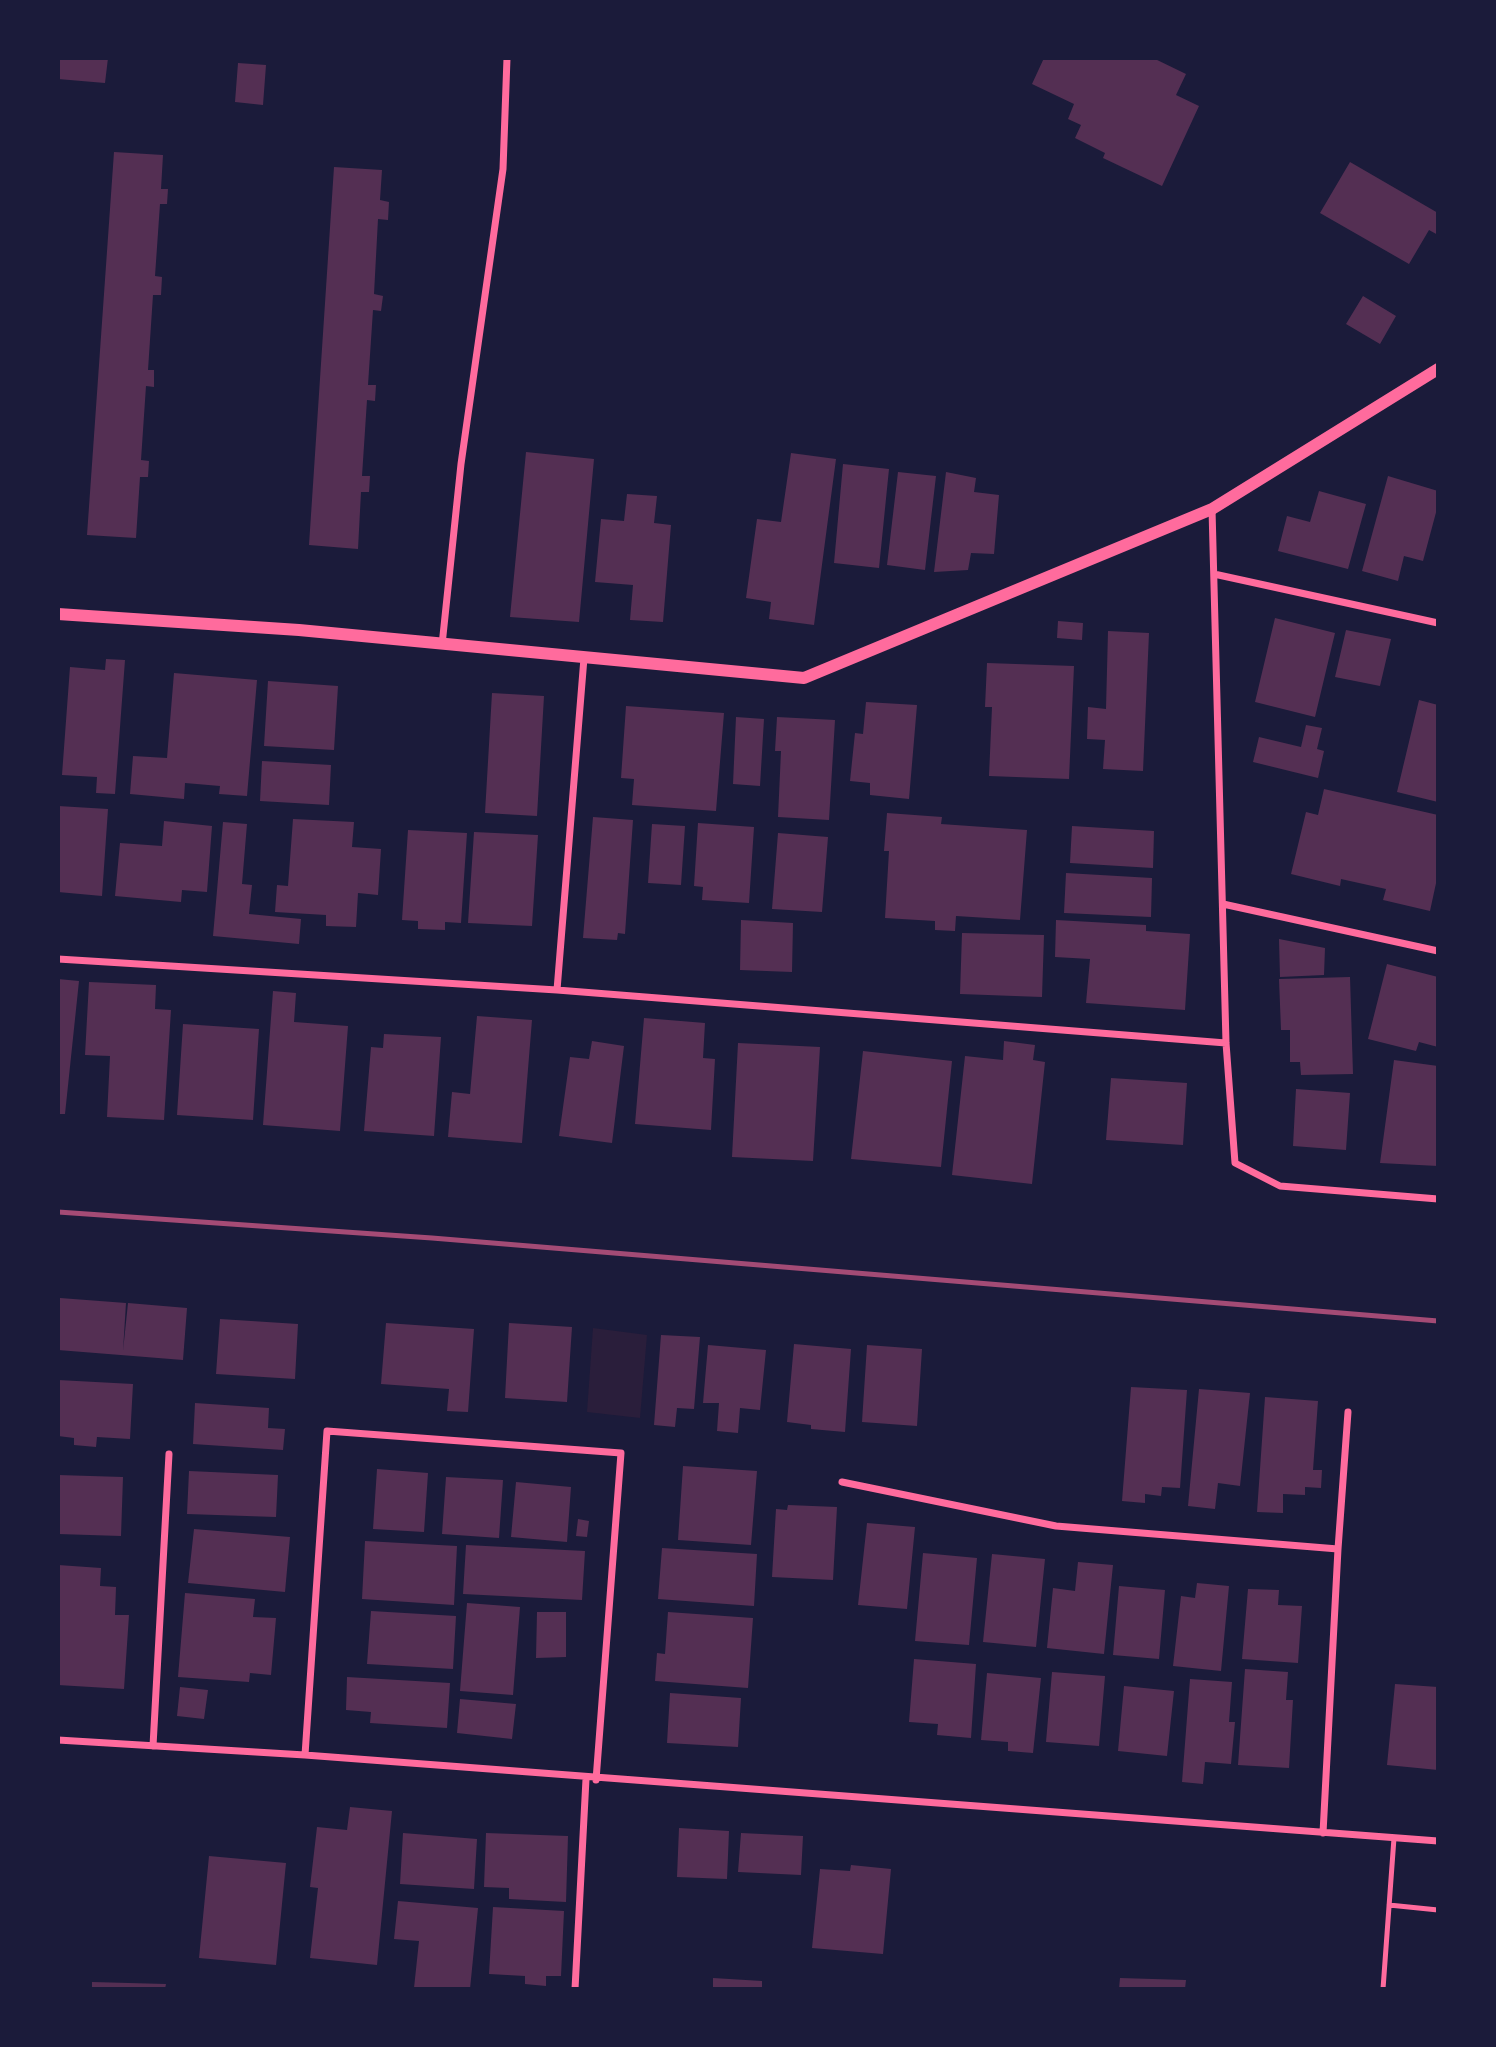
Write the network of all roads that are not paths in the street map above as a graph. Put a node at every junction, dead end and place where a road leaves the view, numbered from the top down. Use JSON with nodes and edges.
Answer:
{"nodes":[{"id":1,"x":507,"y":58,"type":"edge"},
{"id":2,"x":1438,"y":369,"type":"edge"},
{"id":3,"x":1212,"y":509,"type":"junction"},
{"id":4,"x":1214,"y":574,"type":"junction"},
{"id":5,"x":58,"y":614,"type":"edge"},
{"id":6,"x":1438,"y":623,"type":"edge"},
{"id":7,"x":442,"y":646,"type":"junction"},
{"id":8,"x":584,"y":658,"type":"junction"},
{"id":9,"x":1223,"y":904,"type":"junction"},
{"id":10,"x":1438,"y":951,"type":"edge"},
{"id":11,"x":58,"y":959,"type":"edge"},
{"id":12,"x":557,"y":990,"type":"junction"},
{"id":13,"x":1226,"y":1043,"type":"junction"},
{"id":14,"x":1438,"y":1199,"type":"edge"},
{"id":15,"x":1348,"y":1412,"type":"dead end"},
{"id":16,"x":169,"y":1454,"type":"dead end"},
{"id":17,"x":842,"y":1482,"type":"dead end"},
{"id":18,"x":1338,"y":1549,"type":"junction"},
{"id":19,"x":58,"y":1740,"type":"edge"},
{"id":20,"x":153,"y":1746,"type":"junction"},
{"id":21,"x":305,"y":1755,"type":"junction"},
{"id":22,"x":586,"y":1779,"type":"junction"},
{"id":23,"x":596,"y":1780,"type":"junction"},
{"id":24,"x":1323,"y":1833,"type":"junction"},
{"id":25,"x":1394,"y":1838,"type":"junction"},
{"id":26,"x":1438,"y":1841,"type":"edge"},
{"id":27,"x":1389,"y":1905,"type":"junction"},
{"id":28,"x":1438,"y":1910,"type":"edge"},
{"id":29,"x":575,"y":1989,"type":"edge"},
{"id":30,"x":1383,"y":1989,"type":"edge"}],
"edges":[{"from":1,"to":7,"type":"street"},
{"from":2,"to":3,"type":"street"},
{"from":3,"to":4,"type":"street"},
{"from":3,"to":8,"type":"street"},
{"from":4,"to":6,"type":"street"},
{"from":4,"to":9,"type":"street"},
{"from":5,"to":7,"type":"street"},
{"from":7,"to":8,"type":"street"},
{"from":8,"to":12,"type":"street"},
{"from":9,"to":10,"type":"street"},
{"from":9,"to":13,"type":"street"},
{"from":11,"to":12,"type":"street"},
{"from":12,"to":13,"type":"street"},
{"from":13,"to":14,"type":"street"},
{"from":15,"to":18,"type":"street"},
{"from":16,"to":20,"type":"street"},
{"from":17,"to":18,"type":"street"},
{"from":18,"to":24,"type":"street"},
{"from":19,"to":20,"type":"street"},
{"from":20,"to":21,"type":"street"},
{"from":21,"to":22,"type":"street"},
{"from":21,"to":23,"type":"street"},
{"from":22,"to":23,"type":"street"},
{"from":22,"to":29,"type":"street"},
{"from":23,"to":24,"type":"street"},
{"from":24,"to":25,"type":"street"},
{"from":25,"to":26,"type":"street"},
{"from":25,"to":27,"type":"lane"},
{"from":27,"to":28,"type":"lane"},
{"from":27,"to":30,"type":"lane"}]}
